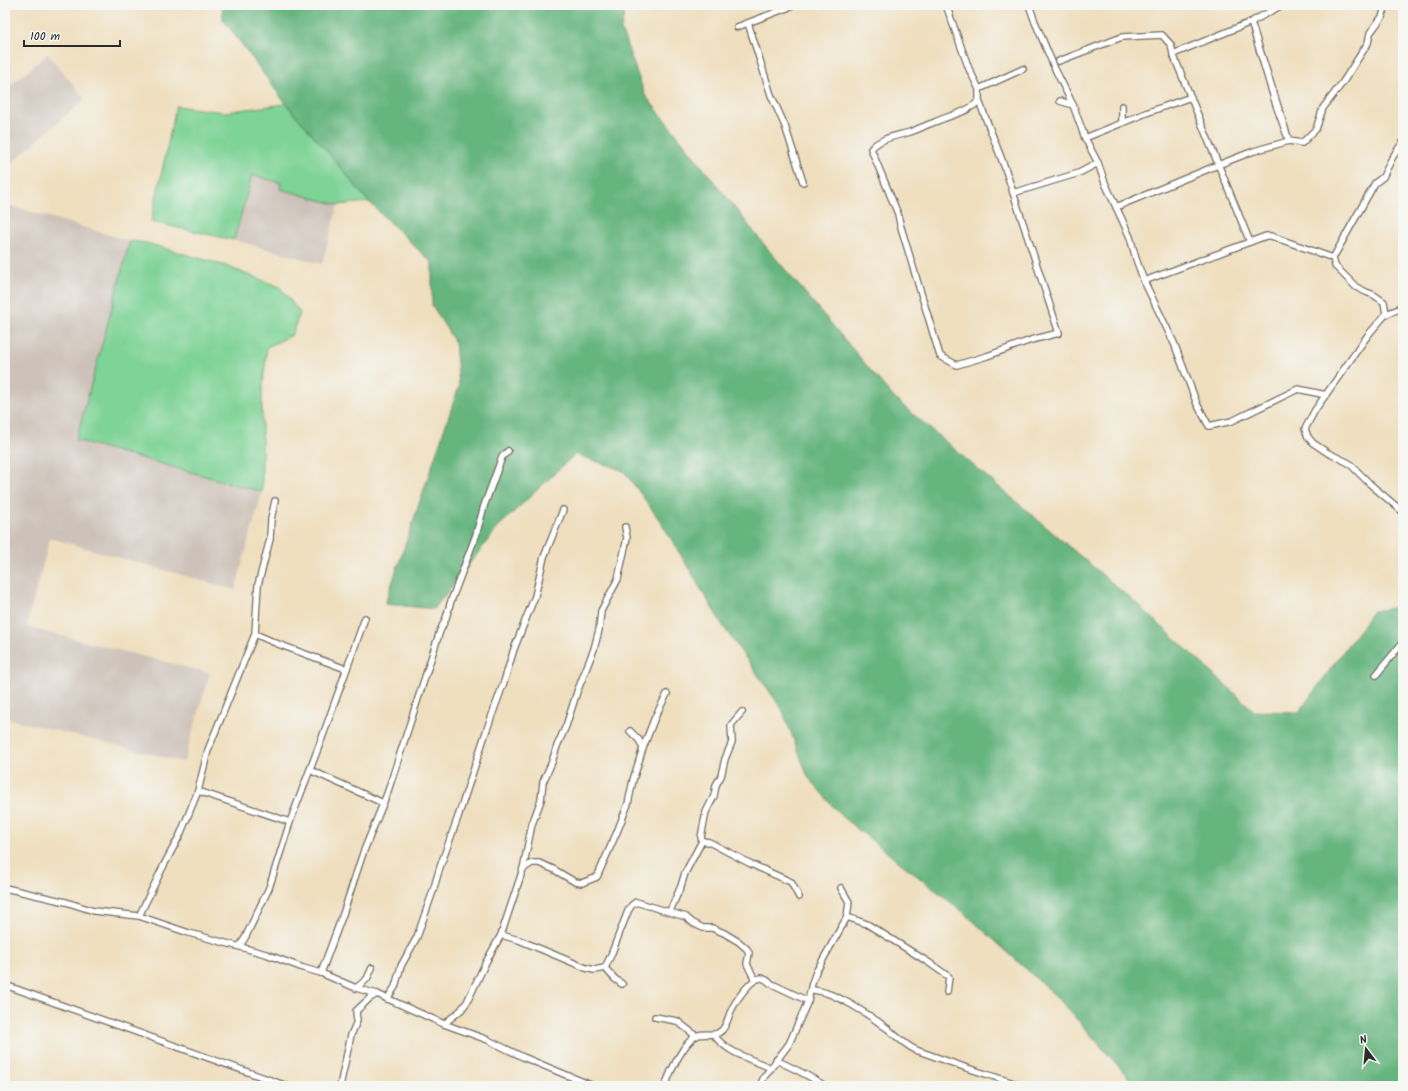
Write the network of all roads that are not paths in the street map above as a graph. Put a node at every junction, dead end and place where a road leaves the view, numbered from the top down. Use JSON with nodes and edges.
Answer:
{"nodes":[{"id":1,"x":795,"y":5,"type":"edge"},
{"id":2,"x":946,"y":5,"type":"edge"},
{"id":3,"x":1029,"y":5,"type":"edge"},
{"id":4,"x":1282,"y":5,"type":"edge"},
{"id":5,"x":1386,"y":5,"type":"edge"},
{"id":6,"x":1251,"y":22,"type":"junction"},
{"id":7,"x":748,"y":23,"type":"junction"},
{"id":8,"x":737,"y":27,"type":"dead end"},
{"id":9,"x":1173,"y":54,"type":"junction"},
{"id":10,"x":1059,"y":61,"type":"dead end"},
{"id":11,"x":1023,"y":69,"type":"dead end"},
{"id":12,"x":979,"y":89,"type":"junction"},
{"id":13,"x":1191,"y":97,"type":"junction"},
{"id":14,"x":979,"y":101,"type":"junction"},
{"id":15,"x":1060,"y":101,"type":"dead end"},
{"id":16,"x":1073,"y":105,"type":"junction"},
{"id":17,"x":1122,"y":106,"type":"dead end"},
{"id":18,"x":1122,"y":124,"type":"junction"},
{"id":19,"x":1085,"y":138,"type":"junction"},
{"id":20,"x":1289,"y":141,"type":"junction"},
{"id":21,"x":1403,"y":142,"type":"edge"},
{"id":22,"x":1098,"y":163,"type":"junction"},
{"id":23,"x":1218,"y":165,"type":"junction"},
{"id":24,"x":804,"y":182,"type":"dead end"},
{"id":25,"x":1013,"y":194,"type":"junction"},
{"id":26,"x":1116,"y":207,"type":"junction"},
{"id":27,"x":1250,"y":242,"type":"junction"},
{"id":28,"x":1333,"y":258,"type":"junction"},
{"id":29,"x":1144,"y":281,"type":"junction"},
{"id":30,"x":1403,"y":300,"type":"edge"},
{"id":31,"x":1401,"y":311,"type":"edge"},
{"id":32,"x":1386,"y":314,"type":"junction"},
{"id":33,"x":1326,"y":395,"type":"junction"},
{"id":34,"x":508,"y":451,"type":"dead end"},
{"id":35,"x":275,"y":501,"type":"dead end"},
{"id":36,"x":563,"y":510,"type":"dead end"},
{"id":37,"x":1403,"y":512,"type":"edge"},
{"id":38,"x":625,"y":527,"type":"dead end"},
{"id":39,"x":364,"y":618,"type":"dead end"},
{"id":40,"x":255,"y":634,"type":"junction"},
{"id":41,"x":1403,"y":642,"type":"edge"},
{"id":42,"x":346,"y":669,"type":"junction"},
{"id":43,"x":1376,"y":675,"type":"dead end"},
{"id":44,"x":667,"y":694,"type":"dead end"},
{"id":45,"x":742,"y":712,"type":"dead end"},
{"id":46,"x":630,"y":730,"type":"dead end"},
{"id":47,"x":643,"y":748,"type":"junction"},
{"id":48,"x":310,"y":770,"type":"junction"},
{"id":49,"x":198,"y":791,"type":"junction"},
{"id":50,"x":383,"y":803,"type":"junction"},
{"id":51,"x":290,"y":822,"type":"junction"},
{"id":52,"x":702,"y":841,"type":"junction"},
{"id":53,"x":523,"y":869,"type":"junction"},
{"id":54,"x":5,"y":888,"type":"edge"},
{"id":55,"x":841,"y":888,"type":"dead end"},
{"id":56,"x":799,"y":897,"type":"dead end"},
{"id":57,"x":670,"y":911,"type":"junction"},
{"id":58,"x":139,"y":916,"type":"junction"},
{"id":59,"x":847,"y":917,"type":"junction"},
{"id":60,"x":501,"y":935,"type":"junction"},
{"id":61,"x":240,"y":946,"type":"junction"},
{"id":62,"x":372,"y":968,"type":"dead end"},
{"id":63,"x":604,"y":968,"type":"junction"},
{"id":64,"x":321,"y":973,"type":"junction"},
{"id":65,"x":755,"y":980,"type":"junction"},
{"id":66,"x":622,"y":984,"type":"dead end"},
{"id":67,"x":5,"y":985,"type":"edge"},
{"id":68,"x":356,"y":988,"type":"junction"},
{"id":69,"x":811,"y":990,"type":"junction"},
{"id":70,"x":947,"y":992,"type":"dead end"},
{"id":71,"x":377,"y":994,"type":"junction"},
{"id":72,"x":387,"y":999,"type":"junction"},
{"id":73,"x":808,"y":1001,"type":"junction"},
{"id":74,"x":655,"y":1017,"type":"dead end"},
{"id":75,"x":444,"y":1024,"type":"junction"},
{"id":76,"x":714,"y":1035,"type":"junction"},
{"id":77,"x":696,"y":1036,"type":"junction"},
{"id":78,"x":776,"y":1060,"type":"junction"},
{"id":79,"x":771,"y":1068,"type":"junction"},
{"id":80,"x":287,"y":1086,"type":"edge"},
{"id":81,"x":340,"y":1086,"type":"edge"},
{"id":82,"x":594,"y":1086,"type":"edge"},
{"id":83,"x":665,"y":1086,"type":"edge"},
{"id":84,"x":760,"y":1086,"type":"edge"},
{"id":85,"x":825,"y":1086,"type":"edge"},
{"id":86,"x":1023,"y":1086,"type":"edge"}],
"edges":[{"from":1,"to":7,"type":"street"},
{"from":2,"to":12,"type":"street"},
{"from":3,"to":16,"type":"street"},
{"from":4,"to":6,"type":"street"},
{"from":5,"to":20,"type":"street"},
{"from":6,"to":9,"type":"street"},
{"from":6,"to":20,"type":"street"},
{"from":7,"to":8,"type":"street"},
{"from":7,"to":24,"type":"street"},
{"from":9,"to":10,"type":"street"},
{"from":9,"to":13,"type":"street"},
{"from":11,"to":12,"type":"street"},
{"from":12,"to":14,"type":"street"},
{"from":13,"to":18,"type":"street"},
{"from":13,"to":23,"type":"street"},
{"from":14,"to":25,"type":"street"},
{"from":14,"to":25,"type":"street"},
{"from":15,"to":16,"type":"street"},
{"from":16,"to":19,"type":"street"},
{"from":17,"to":18,"type":"street"},
{"from":18,"to":19,"type":"street"},
{"from":19,"to":22,"type":"street"},
{"from":20,"to":23,"type":"street"},
{"from":21,"to":28,"type":"street"},
{"from":22,"to":25,"type":"street"},
{"from":22,"to":26,"type":"street"},
{"from":23,"to":26,"type":"street"},
{"from":23,"to":27,"type":"street"},
{"from":26,"to":29,"type":"street"},
{"from":27,"to":28,"type":"street"},
{"from":27,"to":29,"type":"street"},
{"from":28,"to":32,"type":"street"},
{"from":29,"to":33,"type":"street"},
{"from":30,"to":31,"type":"street"},
{"from":31,"to":32,"type":"street"},
{"from":32,"to":33,"type":"street"},
{"from":33,"to":37,"type":"street"},
{"from":34,"to":50,"type":"street"},
{"from":35,"to":40,"type":"street"},
{"from":36,"to":72,"type":"street"},
{"from":38,"to":53,"type":"street"},
{"from":39,"to":42,"type":"street"},
{"from":40,"to":42,"type":"street"},
{"from":40,"to":49,"type":"street"},
{"from":41,"to":43,"type":"street"},
{"from":42,"to":48,"type":"street"},
{"from":44,"to":47,"type":"street"},
{"from":45,"to":52,"type":"street"},
{"from":46,"to":47,"type":"street"},
{"from":47,"to":53,"type":"street"},
{"from":48,"to":50,"type":"street"},
{"from":48,"to":51,"type":"street"},
{"from":49,"to":51,"type":"street"},
{"from":49,"to":58,"type":"street"},
{"from":50,"to":64,"type":"street"},
{"from":51,"to":61,"type":"street"},
{"from":52,"to":56,"type":"street"},
{"from":52,"to":57,"type":"street"},
{"from":53,"to":60,"type":"street"},
{"from":54,"to":58,"type":"street"},
{"from":55,"to":59,"type":"street"},
{"from":57,"to":63,"type":"street"},
{"from":57,"to":65,"type":"street"},
{"from":58,"to":61,"type":"street"},
{"from":59,"to":69,"type":"street"},
{"from":59,"to":70,"type":"street"},
{"from":60,"to":63,"type":"street"},
{"from":60,"to":75,"type":"street"},
{"from":61,"to":64,"type":"street"},
{"from":62,"to":68,"type":"street"},
{"from":63,"to":66,"type":"street"},
{"from":64,"to":68,"type":"street"},
{"from":65,"to":73,"type":"street"},
{"from":65,"to":76,"type":"street"},
{"from":67,"to":80,"type":"street"},
{"from":68,"to":71,"type":"street"},
{"from":69,"to":73,"type":"street"},
{"from":69,"to":86,"type":"street"},
{"from":71,"to":72,"type":"street"},
{"from":71,"to":81,"type":"street"},
{"from":72,"to":75,"type":"street"},
{"from":73,"to":78,"type":"street"},
{"from":74,"to":77,"type":"street"},
{"from":75,"to":82,"type":"street"},
{"from":76,"to":77,"type":"street"},
{"from":76,"to":79,"type":"street"},
{"from":77,"to":83,"type":"street"},
{"from":78,"to":79,"type":"street"},
{"from":78,"to":85,"type":"street"},
{"from":79,"to":84,"type":"street"}]}
